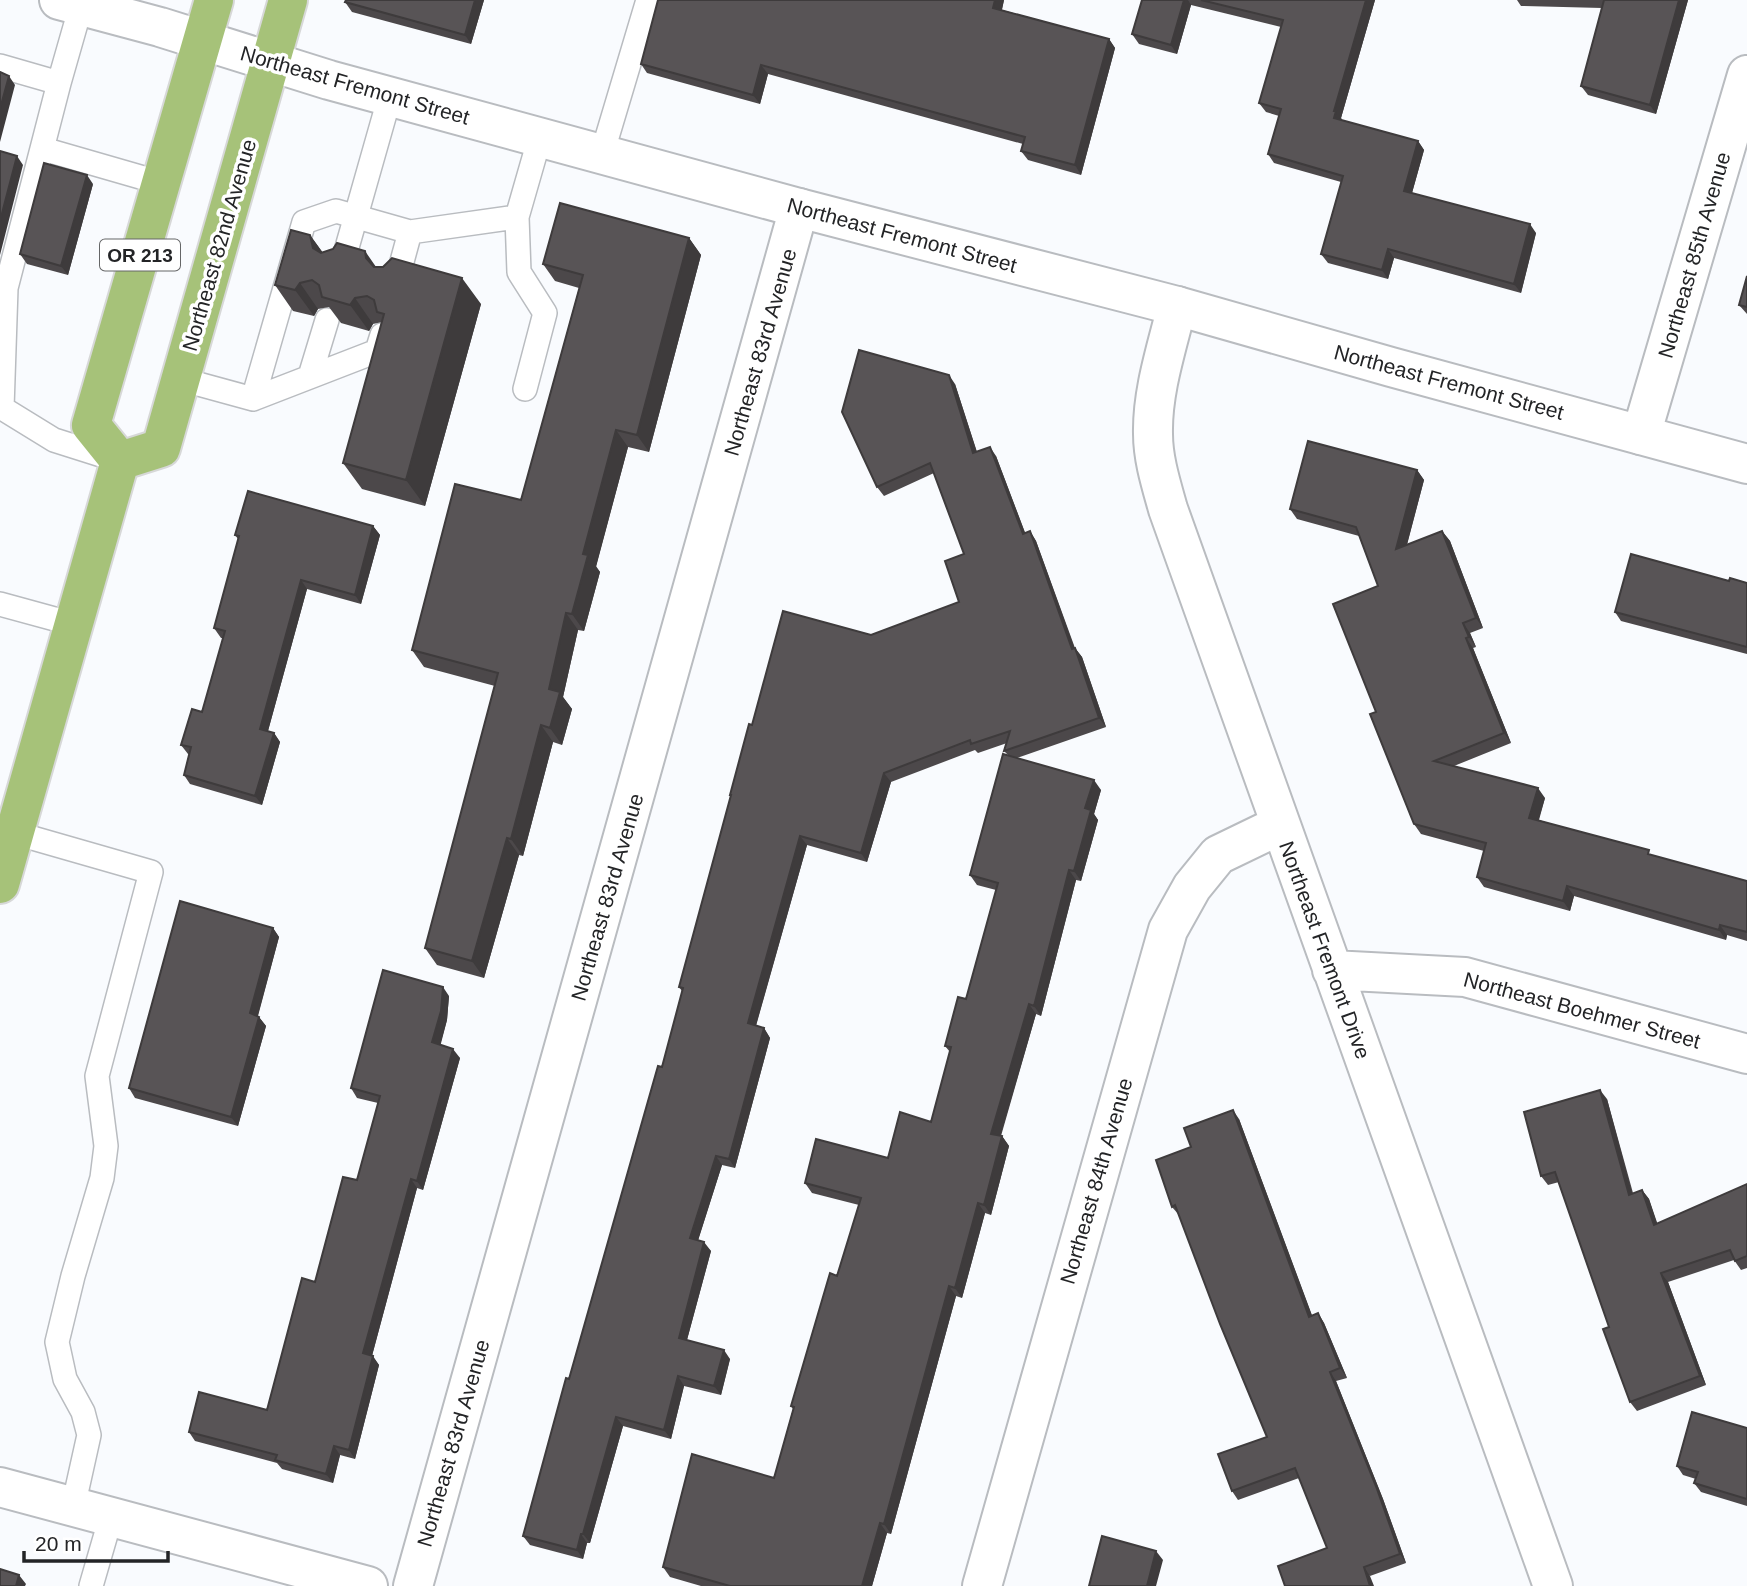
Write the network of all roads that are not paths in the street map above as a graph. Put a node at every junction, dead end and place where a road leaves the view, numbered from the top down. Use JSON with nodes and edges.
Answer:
{"nodes":[{"id":1,"x":214,"y":0,"type":"edge"},
{"id":2,"x":288,"y":0,"type":"edge"},
{"id":3,"x":648,"y":0,"type":"edge"},
{"id":4,"x":70,"y":3,"type":"edge"},
{"id":5,"x":130,"y":9,"type":"edge"},
{"id":6,"x":202,"y":40,"type":"junction"},
{"id":7,"x":271,"y":62,"type":"junction"},
{"id":8,"x":0,"y":66,"type":"edge"},
{"id":9,"x":1747,"y":75,"type":"edge"},
{"id":10,"x":59,"y":83,"type":"junction"},
{"id":11,"x":390,"y":96,"type":"junction"},
{"id":12,"x":540,"y":137,"type":"junction"},
{"id":13,"x":43,"y":149,"type":"junction"},
{"id":14,"x":602,"y":154,"type":"junction"},
{"id":15,"x":161,"y":183,"type":"junction"},
{"id":16,"x":799,"y":208,"type":"junction"},
{"id":17,"x":357,"y":217,"type":"junction"},
{"id":18,"x":517,"y":217,"type":"junction"},
{"id":19,"x":410,"y":232,"type":"junction"},
{"id":20,"x":342,"y":265,"type":"edge"},
{"id":21,"x":397,"y":280,"type":"edge"},
{"id":22,"x":1177,"y":306,"type":"junction"},
{"id":23,"x":327,"y":320,"type":"edge"},
{"id":24,"x":382,"y":334,"type":"edge"},
{"id":25,"x":310,"y":376,"type":"junction"},
{"id":26,"x":180,"y":379,"type":"junction"},
{"id":27,"x":525,"y":389,"type":"dead end"},
{"id":28,"x":253,"y":400,"type":"junction"},
{"id":29,"x":1641,"y":435,"type":"junction"},
{"id":30,"x":120,"y":461,"type":"junction"},
{"id":31,"x":1747,"y":464,"type":"edge"},
{"id":32,"x":0,"y":604,"type":"edge"},
{"id":33,"x":74,"y":624,"type":"junction"},
{"id":34,"x":1280,"y":825,"type":"junction"},
{"id":35,"x":15,"y":832,"type":"junction"},
{"id":36,"x":0,"y":884,"type":"edge"},
{"id":37,"x":1332,"y":970,"type":"junction"},
{"id":38,"x":1747,"y":1054,"type":"edge"},
{"id":39,"x":0,"y":1487,"type":"edge"},
{"id":40,"x":73,"y":1507,"type":"junction"},
{"id":41,"x":111,"y":1517,"type":"junction"},
{"id":42,"x":91,"y":1586,"type":"edge"},
{"id":43,"x":368,"y":1586,"type":"edge"},
{"id":44,"x":413,"y":1586,"type":"edge"},
{"id":45,"x":982,"y":1586,"type":"edge"},
{"id":46,"x":1553,"y":1586,"type":"edge"}],
"edges":[{"from":1,"to":6,"type":"main road","number":"OR 213"},
{"from":2,"to":7,"type":"main road","name":"Northeast 82nd Avenue","number":"OR 213"},
{"from":3,"to":14,"type":"lane"},
{"from":4,"to":5,"type":"street","name":"Northeast Fremont Street"},
{"from":4,"to":10,"type":"lane"},
{"from":5,"to":6,"type":"street","name":"Northeast Fremont Street"},
{"from":6,"to":7,"type":"street","name":"Northeast Fremont Street"},
{"from":6,"to":15,"type":"main road","number":"OR 213"},
{"from":7,"to":11,"type":"street","name":"Northeast Fremont Street"},
{"from":7,"to":26,"type":"main road","name":"Northeast 82nd Avenue","number":"OR 213"},
{"from":8,"to":10,"type":"lane"},
{"from":9,"to":29,"type":"street","name":"Northeast 85th Avenue"},
{"from":10,"to":13,"type":"lane"},
{"from":11,"to":12,"type":"street","name":"Northeast Fremont Street"},
{"from":11,"to":17,"type":"lane"},
{"from":12,"to":14,"type":"street","name":"Northeast Fremont Street"},
{"from":12,"to":18,"type":"lane"},
{"from":13,"to":15,"type":"lane"},
{"from":13,"to":30,"type":"lane"},
{"from":14,"to":16,"type":"street","name":"Northeast Fremont Street"},
{"from":15,"to":30,"type":"main road","number":"OR 213"},
{"from":16,"to":22,"type":"street","name":"Northeast Fremont Street"},
{"from":16,"to":44,"type":"street","name":"Northeast 83rd Avenue"},
{"from":17,"to":19,"type":"lane"},
{"from":17,"to":20,"type":"lane"},
{"from":17,"to":28,"type":"lane"},
{"from":18,"to":19,"type":"lane"},
{"from":18,"to":27,"type":"lane"},
{"from":19,"to":21,"type":"lane"},
{"from":22,"to":29,"type":"street","name":"Northeast Fremont Street"},
{"from":22,"to":34,"type":"street","name":"Northeast Fremont Drive"},
{"from":23,"to":25,"type":"lane"},
{"from":24,"to":25,"type":"lane"},
{"from":25,"to":28,"type":"lane"},
{"from":26,"to":28,"type":"lane"},
{"from":26,"to":30,"type":"main road","name":"Northeast 82nd Avenue","number":"OR 213"},
{"from":29,"to":31,"type":"street","name":"Northeast Fremont Street"},
{"from":30,"to":33,"type":"main road"},
{"from":32,"to":33,"type":"lane"},
{"from":33,"to":35,"type":"main road"},
{"from":34,"to":37,"type":"street","name":"Northeast Fremont Drive"},
{"from":34,"to":45,"type":"street","name":"Northeast 84th Avenue"},
{"from":35,"to":36,"type":"main road"},
{"from":35,"to":40,"type":"lane"},
{"from":37,"to":38,"type":"street","name":"Northeast Boehmer Street"},
{"from":37,"to":46,"type":"street","name":"Northeast Fremont Drive"},
{"from":39,"to":40,"type":"street"},
{"from":40,"to":41,"type":"street"},
{"from":41,"to":42,"type":"lane"},
{"from":41,"to":43,"type":"street"}]}
